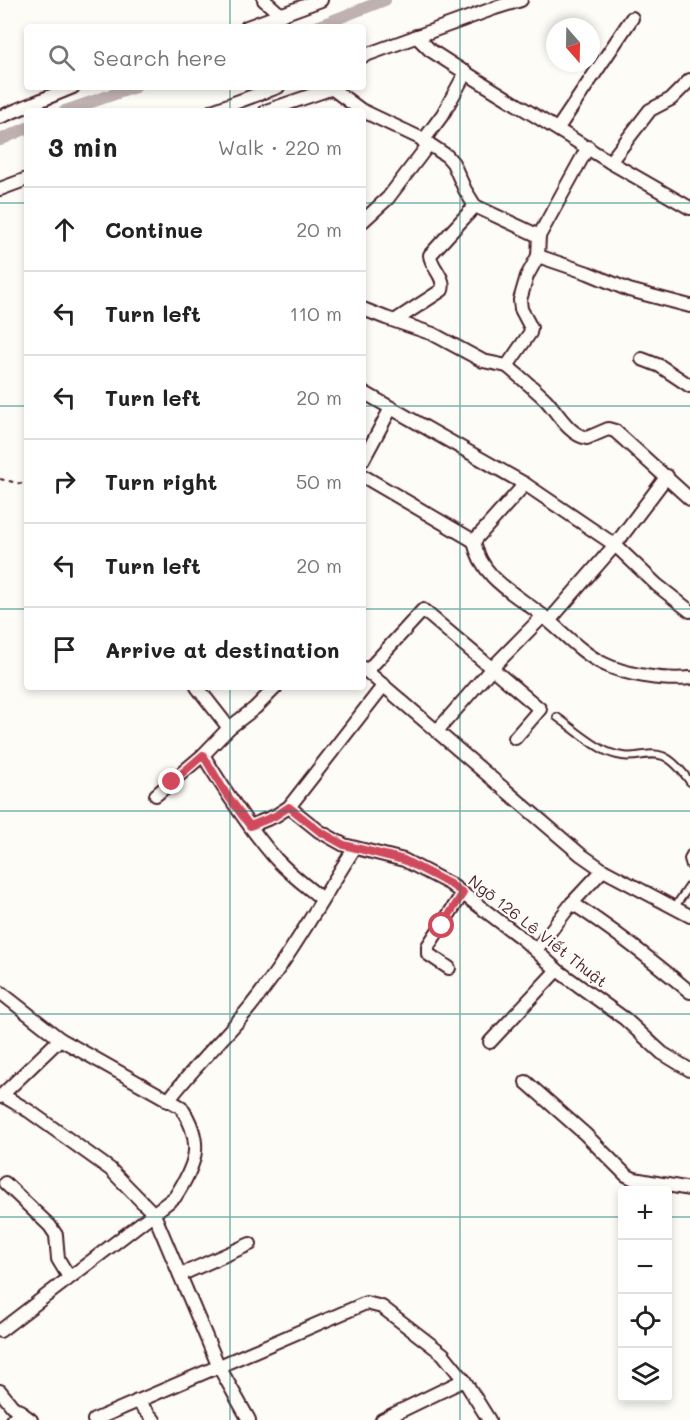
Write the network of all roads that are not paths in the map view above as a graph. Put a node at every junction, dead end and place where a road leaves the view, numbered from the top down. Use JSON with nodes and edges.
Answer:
{"nodes":[{"id":1,"x":264,"y":0,"type":"edge"},
{"id":2,"x":321,"y":0,"type":"edge"},
{"id":3,"x":521,"y":0,"type":"edge"},
{"id":4,"x":281,"y":15,"type":"junction"},
{"id":5,"x":632,"y":18,"type":"dead end"},
{"id":6,"x":256,"y":24,"type":"edge"},
{"id":7,"x":416,"y":36,"type":"junction"},
{"id":8,"x":366,"y":55,"type":"edge"},
{"id":9,"x":466,"y":72,"type":"junction"},
{"id":10,"x":690,"y":80,"type":"edge"},
{"id":11,"x":66,"y":90,"type":"edge"},
{"id":12,"x":270,"y":90,"type":"edge"},
{"id":13,"x":324,"y":90,"type":"edge"},
{"id":14,"x":333,"y":90,"type":"edge"},
{"id":15,"x":220,"y":108,"type":"edge"},
{"id":16,"x":274,"y":108,"type":"edge"},
{"id":17,"x":359,"y":108,"type":"edge"},
{"id":18,"x":366,"y":112,"type":"edge"},
{"id":19,"x":0,"y":117,"type":"edge"},
{"id":20,"x":558,"y":128,"type":"junction"},
{"id":21,"x":426,"y":142,"type":"junction"},
{"id":22,"x":588,"y":147,"type":"junction"},
{"id":23,"x":610,"y":162,"type":"junction"},
{"id":24,"x":24,"y":179,"type":"edge"},
{"id":25,"x":0,"y":189,"type":"edge"},
{"id":26,"x":475,"y":206,"type":"junction"},
{"id":27,"x":690,"y":208,"type":"edge"},
{"id":28,"x":366,"y":218,"type":"edge"},
{"id":29,"x":539,"y":236,"type":"junction"},
{"id":30,"x":538,"y":256,"type":"junction"},
{"id":31,"x":690,"y":306,"type":"edge"},
{"id":32,"x":366,"y":310,"type":"edge"},
{"id":33,"x":396,"y":320,"type":"junction"},
{"id":34,"x":642,"y":359,"type":"dead end"},
{"id":35,"x":507,"y":366,"type":"junction"},
{"id":36,"x":690,"y":386,"type":"edge"},
{"id":37,"x":366,"y":394,"type":"edge"},
{"id":38,"x":391,"y":408,"type":"junction"},
{"id":39,"x":366,"y":454,"type":"edge"},
{"id":40,"x":667,"y":476,"type":"junction"},
{"id":41,"x":366,"y":478,"type":"edge"},
{"id":42,"x":525,"y":484,"type":"junction"},
{"id":43,"x":690,"y":499,"type":"edge"},
{"id":44,"x":474,"y":541,"type":"junction"},
{"id":45,"x":615,"y":544,"type":"junction"},
{"id":46,"x":690,"y":611,"type":"edge"},
{"id":47,"x":546,"y":619,"type":"junction"},
{"id":48,"x":366,"y":668,"type":"edge"},
{"id":49,"x":492,"y":668,"type":"junction"},
{"id":50,"x":366,"y":670,"type":"edge"},
{"id":51,"x":690,"y":678,"type":"edge"},
{"id":52,"x":384,"y":685,"type":"junction"},
{"id":53,"x":199,"y":690,"type":"edge"},
{"id":54,"x":273,"y":690,"type":"edge"},
{"id":55,"x":557,"y":717,"type":"dead end"},
{"id":56,"x":229,"y":728,"type":"junction"},
{"id":57,"x":437,"y":731,"type":"junction"},
{"id":58,"x":515,"y":738,"type":"dead end"},
{"id":59,"x":203,"y":755,"type":"junction"},
{"id":60,"x":690,"y":782,"type":"edge"},
{"id":61,"x":156,"y":795,"type":"dead end"},
{"id":62,"x":289,"y":807,"type":"junction"},
{"id":63,"x":250,"y":826,"type":"junction"},
{"id":64,"x":354,"y":849,"type":"junction"},
{"id":65,"x":690,"y":854,"type":"edge"},
{"id":66,"x":690,"y":866,"type":"edge"},
{"id":67,"x":603,"y":870,"type":"junction"},
{"id":68,"x":690,"y":885,"type":"edge"},
{"id":69,"x":463,"y":893,"type":"junction"},
{"id":70,"x":322,"y":899,"type":"junction"},
{"id":71,"x":572,"y":903,"type":"junction"},
{"id":72,"x":674,"y":908,"type":"junction"},
{"id":73,"x":690,"y":916,"type":"edge"},
{"id":74,"x":536,"y":950,"type":"junction"},
{"id":75,"x":449,"y":968,"type":"dead end"},
{"id":76,"x":557,"y":970,"type":"junction"},
{"id":77,"x":0,"y":992,"type":"edge"},
{"id":78,"x":690,"y":992,"type":"edge"},
{"id":79,"x":60,"y":1039,"type":"junction"},
{"id":80,"x":490,"y":1041,"type":"dead end"},
{"id":81,"x":690,"y":1070,"type":"edge"},
{"id":82,"x":526,"y":1082,"type":"dead end"},
{"id":83,"x":1,"y":1096,"type":"edge"},
{"id":84,"x":168,"y":1101,"type":"junction"},
{"id":85,"x":5,"y":1183,"type":"dead end"},
{"id":86,"x":690,"y":1189,"type":"edge"},
{"id":87,"x":154,"y":1214,"type":"junction"},
{"id":88,"x":250,"y":1244,"type":"dead end"},
{"id":89,"x":180,"y":1275,"type":"junction"},
{"id":90,"x":69,"y":1277,"type":"junction"},
{"id":91,"x":0,"y":1331,"type":"edge"},
{"id":92,"x":218,"y":1365,"type":"junction"},
{"id":93,"x":464,"y":1380,"type":"junction"},
{"id":94,"x":0,"y":1392,"type":"edge"},
{"id":95,"x":137,"y":1401,"type":"junction"},
{"id":96,"x":21,"y":1417,"type":"edge"},
{"id":97,"x":94,"y":1420,"type":"edge"},
{"id":98,"x":154,"y":1420,"type":"edge"},
{"id":99,"x":249,"y":1420,"type":"edge"},
{"id":100,"x":382,"y":1420,"type":"edge"},
{"id":101,"x":489,"y":1420,"type":"edge"}],
"edges":[{"from":1,"to":4,"type":"street"},
{"from":2,"to":4,"type":"street"},
{"from":3,"to":7,"type":"street"},
{"from":4,"to":6,"type":"street"},
{"from":5,"to":20,"type":"street"},
{"from":7,"to":8,"type":"street"},
{"from":7,"to":9,"type":"street"},
{"from":9,"to":20,"type":"street"},
{"from":9,"to":21,"type":"street"},
{"from":10,"to":23,"type":"street"},
{"from":11,"to":19,"type":"street"},
{"from":12,"to":15,"type":"street"},
{"from":13,"to":16,"type":"street"},
{"from":14,"to":17,"type":"street"},
{"from":18,"to":21,"type":"street"},
{"from":20,"to":22,"type":"street"},
{"from":21,"to":26,"type":"street"},
{"from":21,"to":28,"type":"street"},
{"from":22,"to":23,"type":"street"},
{"from":22,"to":29,"type":"street"},
{"from":23,"to":27,"type":"street"},
{"from":24,"to":25,"type":"street"},
{"from":26,"to":29,"type":"street"},
{"from":26,"to":33,"type":"street"},
{"from":29,"to":30,"type":"street"},
{"from":30,"to":31,"type":"street"},
{"from":30,"to":35,"type":"street"},
{"from":32,"to":33,"type":"street"},
{"from":33,"to":35,"type":"street"},
{"from":34,"to":36,"type":"street"},
{"from":35,"to":40,"type":"street"},
{"from":37,"to":38,"type":"street"},
{"from":38,"to":39,"type":"street"},
{"from":38,"to":42,"type":"street"},
{"from":40,"to":43,"type":"street"},
{"from":40,"to":45,"type":"street"},
{"from":41,"to":44,"type":"street"},
{"from":42,"to":44,"type":"street"},
{"from":42,"to":45,"type":"street"},
{"from":44,"to":47,"type":"street"},
{"from":45,"to":46,"type":"street"},
{"from":45,"to":47,"type":"street"},
{"from":47,"to":49,"type":"street"},
{"from":47,"to":51,"type":"street"},
{"from":48,"to":49,"type":"street"},
{"from":49,"to":57,"type":"street"},
{"from":49,"to":58,"type":"street"},
{"from":50,"to":52,"type":"street"},
{"from":52,"to":57,"type":"street"},
{"from":52,"to":62,"type":"street"},
{"from":53,"to":56,"type":"street"},
{"from":54,"to":56,"type":"street"},
{"from":55,"to":60,"type":"lane"},
{"from":56,"to":59,"type":"street"},
{"from":57,"to":67,"type":"street"},
{"from":59,"to":61,"type":"street"},
{"from":59,"to":63,"type":"street"},
{"from":62,"to":63,"type":"street"},
{"from":62,"to":64,"type":"street","name":"Ngõ 126 Lê Viết Thuật"},
{"from":63,"to":70,"type":"street"},
{"from":64,"to":69,"type":"street","name":"Ngõ 126 Lê Viết Thuật"},
{"from":64,"to":70,"type":"street"},
{"from":65,"to":66,"type":"lane"},
{"from":67,"to":71,"type":"street"},
{"from":67,"to":72,"type":"street"},
{"from":68,"to":72,"type":"lane"},
{"from":69,"to":74,"type":"street","name":"Ngõ 126 Lê Viết Thuật"},
{"from":69,"to":75,"type":"street"},
{"from":70,"to":84,"type":"street"},
{"from":71,"to":74,"type":"street"},
{"from":71,"to":78,"type":"street"},
{"from":72,"to":73,"type":"street"},
{"from":74,"to":76,"type":"street","name":"Ngõ 126 Lê Viết Thuật"},
{"from":76,"to":80,"type":"street"},
{"from":76,"to":81,"type":"street","name":"Ngõ 126 Lê Viết Thuật"},
{"from":77,"to":79,"type":"street"},
{"from":79,"to":83,"type":"street"},
{"from":79,"to":84,"type":"street"},
{"from":82,"to":86,"type":"street"},
{"from":83,"to":87,"type":"street"},
{"from":84,"to":87,"type":"street"},
{"from":85,"to":90,"type":"street"},
{"from":87,"to":89,"type":"street"},
{"from":87,"to":90,"type":"street"},
{"from":88,"to":89,"type":"street"},
{"from":89,"to":92,"type":"street"},
{"from":90,"to":91,"type":"street"},
{"from":92,"to":93,"type":"street"},
{"from":92,"to":95,"type":"street"},
{"from":92,"to":99,"type":"street"},
{"from":93,"to":100,"type":"street"},
{"from":93,"to":101,"type":"street"},
{"from":94,"to":96,"type":"street"},
{"from":95,"to":97,"type":"street"},
{"from":95,"to":98,"type":"street"}]}
